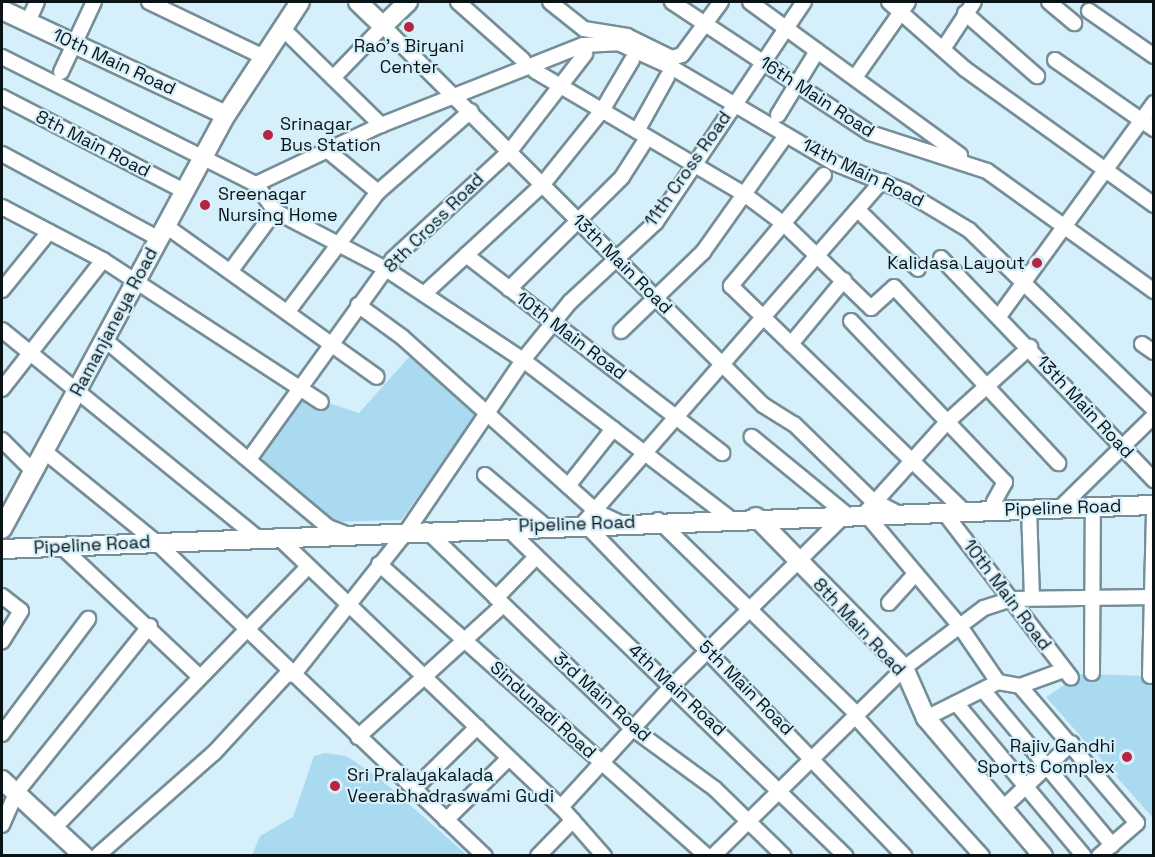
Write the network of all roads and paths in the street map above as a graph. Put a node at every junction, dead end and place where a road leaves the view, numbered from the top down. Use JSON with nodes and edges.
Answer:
{"nodes":[{"id":1,"x":38,"y":2,"type":"edge"},
{"id":2,"x":94,"y":2,"type":"edge"},
{"id":3,"x":149,"y":2,"type":"edge"},
{"id":4,"x":300,"y":2,"type":"edge"},
{"id":5,"x":358,"y":2,"type":"edge"},
{"id":6,"x":408,"y":2,"type":"edge"},
{"id":7,"x":458,"y":2,"type":"edge"},
{"id":8,"x":550,"y":2,"type":"edge"},
{"id":9,"x":672,"y":2,"type":"edge"},
{"id":10,"x":721,"y":2,"type":"edge"},
{"id":11,"x":750,"y":2,"type":"edge"},
{"id":12,"x":804,"y":2,"type":"edge"},
{"id":13,"x":889,"y":2,"type":"edge"},
{"id":14,"x":974,"y":2,"type":"edge"},
{"id":15,"x":1049,"y":2,"type":"edge"},
{"id":16,"x":905,"y":6,"type":"edge"},
{"id":17,"x":2,"y":10,"type":"edge"},
{"id":18,"x":1089,"y":11,"type":"dead end"},
{"id":19,"x":965,"y":13,"type":"junction"},
{"id":20,"x":28,"y":22,"type":"junction"},
{"id":21,"x":1074,"y":22,"type":"dead end"},
{"id":22,"x":705,"y":23,"type":"junction"},
{"id":23,"x":383,"y":26,"type":"junction"},
{"id":24,"x":786,"y":27,"type":"junction"},
{"id":25,"x":282,"y":28,"type":"junction"},
{"id":26,"x":75,"y":44,"type":"junction"},
{"id":27,"x":944,"y":49,"type":"junction"},
{"id":28,"x":817,"y":51,"type":"junction"},
{"id":29,"x":585,"y":54,"type":"dead end"},
{"id":30,"x":1154,"y":56,"type":"edge"},
{"id":31,"x":2,"y":57,"type":"edge"},
{"id":32,"x":264,"y":57,"type":"junction"},
{"id":33,"x":523,"y":60,"type":"dead end"},
{"id":34,"x":632,"y":60,"type":"dead end"},
{"id":35,"x":1055,"y":60,"type":"dead end"},
{"id":36,"x":761,"y":61,"type":"junction"},
{"id":37,"x":535,"y":71,"type":"dead end"},
{"id":38,"x":61,"y":72,"type":"dead end"},
{"id":39,"x":856,"y":76,"type":"junction"},
{"id":40,"x":1037,"y":76,"type":"dead end"},
{"id":41,"x":667,"y":77,"type":"dead end"},
{"id":42,"x":333,"y":78,"type":"junction"},
{"id":43,"x":796,"y":85,"type":"junction"},
{"id":44,"x":561,"y":88,"type":"junction"},
{"id":45,"x":456,"y":96,"type":"junction"},
{"id":46,"x":2,"y":97,"type":"edge"},
{"id":47,"x":734,"y":102,"type":"junction"},
{"id":48,"x":1154,"y":103,"type":"edge"},
{"id":49,"x":603,"y":109,"type":"junction"},
{"id":50,"x":471,"y":111,"type":"junction"},
{"id":51,"x":226,"y":115,"type":"junction"},
{"id":52,"x":778,"y":115,"type":"dead end"},
{"id":53,"x":1142,"y":120,"type":"junction"},
{"id":54,"x":381,"y":125,"type":"junction"},
{"id":55,"x":1154,"y":129,"type":"edge"},
{"id":56,"x":642,"y":134,"type":"junction"},
{"id":57,"x":786,"y":135,"type":"junction"},
{"id":58,"x":327,"y":150,"type":"junction"},
{"id":59,"x":510,"y":151,"type":"junction"},
{"id":60,"x":2,"y":154,"type":"edge"},
{"id":61,"x":202,"y":159,"type":"junction"},
{"id":62,"x":969,"y":162,"type":"junction"},
{"id":63,"x":693,"y":164,"type":"junction"},
{"id":64,"x":1107,"y":168,"type":"junction"},
{"id":65,"x":824,"y":175,"type":"dead end"},
{"id":66,"x":882,"y":181,"type":"junction"},
{"id":67,"x":256,"y":184,"type":"junction"},
{"id":68,"x":543,"y":184,"type":"junction"},
{"id":69,"x":184,"y":192,"type":"junction"},
{"id":70,"x":378,"y":192,"type":"junction"},
{"id":71,"x":744,"y":194,"type":"junction"},
{"id":72,"x":1154,"y":205,"type":"edge"},
{"id":73,"x":2,"y":207,"type":"edge"},
{"id":74,"x":858,"y":210,"type":"junction"},
{"id":75,"x":275,"y":211,"type":"junction"},
{"id":76,"x":581,"y":222,"type":"junction"},
{"id":77,"x":784,"y":224,"type":"junction"},
{"id":78,"x":1065,"y":224,"type":"junction"},
{"id":79,"x":49,"y":232,"type":"junction"},
{"id":80,"x":162,"y":232,"type":"junction"},
{"id":81,"x":337,"y":243,"type":"junction"},
{"id":82,"x":466,"y":255,"type":"junction"},
{"id":83,"x":818,"y":255,"type":"junction"},
{"id":84,"x":616,"y":258,"type":"junction"},
{"id":85,"x":941,"y":258,"type":"dead end"},
{"id":86,"x":103,"y":260,"type":"junction"},
{"id":87,"x":386,"y":268,"type":"junction"},
{"id":88,"x":232,"y":269,"type":"junction"},
{"id":89,"x":918,"y":269,"type":"dead end"},
{"id":90,"x":136,"y":280,"type":"junction"},
{"id":91,"x":844,"y":280,"type":"junction"},
{"id":92,"x":1024,"y":281,"type":"junction"},
{"id":93,"x":2,"y":290,"type":"edge"},
{"id":94,"x":509,"y":290,"type":"junction"},
{"id":95,"x":1154,"y":291,"type":"edge"},
{"id":96,"x":424,"y":294,"type":"junction"},
{"id":97,"x":656,"y":298,"type":"junction"},
{"id":98,"x":358,"y":305,"type":"junction"},
{"id":99,"x":289,"y":310,"type":"junction"},
{"id":100,"x":1000,"y":315,"type":"junction"},
{"id":101,"x":763,"y":318,"type":"junction"},
{"id":102,"x":851,"y":321,"type":"dead end"},
{"id":103,"x":554,"y":323,"type":"junction"},
{"id":104,"x":2,"y":330,"type":"edge"},
{"id":105,"x":621,"y":331,"type":"dead end"},
{"id":106,"x":104,"y":339,"type":"junction"},
{"id":107,"x":331,"y":343,"type":"junction"},
{"id":108,"x":790,"y":344,"type":"junction"},
{"id":109,"x":1030,"y":347,"type":"junction"},
{"id":110,"x":32,"y":352,"type":"junction"},
{"id":111,"x":523,"y":360,"type":"junction"},
{"id":112,"x":722,"y":363,"type":"junction"},
{"id":113,"x":376,"y":377,"type":"dead end"},
{"id":114,"x":299,"y":388,"type":"junction"},
{"id":115,"x":988,"y":388,"type":"junction"},
{"id":116,"x":2,"y":389,"type":"edge"},
{"id":117,"x":77,"y":389,"type":"junction"},
{"id":118,"x":321,"y":402,"type":"dead end"},
{"id":119,"x":1154,"y":409,"type":"edge"},
{"id":120,"x":485,"y":413,"type":"junction"},
{"id":121,"x":678,"y":416,"type":"junction"},
{"id":122,"x":1154,"y":416,"type":"edge"},
{"id":123,"x":947,"y":422,"type":"junction"},
{"id":124,"x":613,"y":429,"type":"junction"},
{"id":125,"x":752,"y":438,"type":"dead end"},
{"id":126,"x":2,"y":440,"type":"edge"},
{"id":127,"x":1122,"y":448,"type":"junction"},
{"id":128,"x":44,"y":451,"type":"junction"},
{"id":129,"x":722,"y":453,"type":"dead end"},
{"id":130,"x":646,"y":455,"type":"junction"},
{"id":131,"x":250,"y":458,"type":"junction"},
{"id":132,"x":910,"y":462,"type":"junction"},
{"id":133,"x":1058,"y":463,"type":"dead end"},
{"id":134,"x":33,"y":471,"type":"junction"},
{"id":135,"x":485,"y":475,"type":"dead end"},
{"id":136,"x":1154,"y":480,"type":"edge"},
{"id":137,"x":568,"y":486,"type":"junction"},
{"id":138,"x":1154,"y":505,"type":"edge"},
{"id":139,"x":869,"y":506,"type":"junction"},
{"id":140,"x":1093,"y":506,"type":"junction"},
{"id":141,"x":1061,"y":507,"type":"junction"},
{"id":142,"x":1029,"y":508,"type":"junction"},
{"id":143,"x":963,"y":510,"type":"junction"},
{"id":144,"x":997,"y":510,"type":"junction"},
{"id":145,"x":943,"y":511,"type":"junction"},
{"id":146,"x":1154,"y":512,"type":"edge"},
{"id":147,"x":846,"y":514,"type":"junction"},
{"id":148,"x":756,"y":517,"type":"junction"},
{"id":149,"x":591,"y":518,"type":"junction"},
{"id":150,"x":728,"y":518,"type":"junction"},
{"id":151,"x":4,"y":519,"type":"edge"},
{"id":152,"x":658,"y":520,"type":"junction"},
{"id":153,"x":544,"y":525,"type":"junction"},
{"id":154,"x":506,"y":527,"type":"junction"},
{"id":155,"x":426,"y":530,"type":"junction"},
{"id":156,"x":407,"y":531,"type":"junction"},
{"id":157,"x":344,"y":533,"type":"junction"},
{"id":158,"x":277,"y":536,"type":"junction"},
{"id":159,"x":257,"y":537,"type":"junction"},
{"id":160,"x":156,"y":542,"type":"junction"},
{"id":161,"x":61,"y":546,"type":"junction"},
{"id":162,"x":2,"y":549,"type":"edge"},
{"id":163,"x":535,"y":558,"type":"junction"},
{"id":164,"x":379,"y":564,"type":"junction"},
{"id":165,"x":800,"y":565,"type":"junction"},
{"id":166,"x":306,"y":569,"type":"junction"},
{"id":167,"x":913,"y":576,"type":"junction"},
{"id":168,"x":1090,"y":595,"type":"junction"},
{"id":169,"x":2,"y":596,"type":"edge"},
{"id":170,"x":1032,"y":597,"type":"junction"},
{"id":171,"x":1152,"y":597,"type":"edge"},
{"id":172,"x":1011,"y":599,"type":"junction"},
{"id":173,"x":500,"y":602,"type":"junction"},
{"id":174,"x":889,"y":603,"type":"dead end"},
{"id":175,"x":348,"y":606,"type":"junction"},
{"id":176,"x":754,"y":610,"type":"junction"},
{"id":177,"x":88,"y":619,"type":"dead end"},
{"id":178,"x":959,"y":625,"type":"junction"},
{"id":179,"x":150,"y":626,"type":"junction"},
{"id":180,"x":244,"y":629,"type":"junction"},
{"id":181,"x":466,"y":641,"type":"junction"},
{"id":182,"x":2,"y":642,"type":"edge"},
{"id":183,"x":709,"y":651,"type":"junction"},
{"id":184,"x":904,"y":668,"type":"junction"},
{"id":185,"x":1092,"y":673,"type":"dead end"},
{"id":186,"x":294,"y":674,"type":"junction"},
{"id":187,"x":1150,"y":676,"type":"dead end"},
{"id":188,"x":200,"y":677,"type":"junction"},
{"id":189,"x":426,"y":679,"type":"junction"},
{"id":190,"x":998,"y":682,"type":"junction"},
{"id":191,"x":672,"y":686,"type":"junction"},
{"id":192,"x":1020,"y":686,"type":"junction"},
{"id":193,"x":983,"y":690,"type":"junction"},
{"id":194,"x":956,"y":703,"type":"junction"},
{"id":195,"x":856,"y":715,"type":"junction"},
{"id":196,"x":926,"y":718,"type":"junction"},
{"id":197,"x":477,"y":727,"type":"junction"},
{"id":198,"x":632,"y":728,"type":"junction"},
{"id":199,"x":2,"y":734,"type":"edge"},
{"id":200,"x":358,"y":737,"type":"junction"},
{"id":201,"x":1072,"y":743,"type":"junction"},
{"id":202,"x":509,"y":758,"type":"junction"},
{"id":203,"x":816,"y":758,"type":"junction"},
{"id":204,"x":600,"y":760,"type":"junction"},
{"id":205,"x":1047,"y":768,"type":"junction"},
{"id":206,"x":2,"y":780,"type":"edge"},
{"id":207,"x":780,"y":787,"type":"junction"},
{"id":208,"x":1026,"y":787,"type":"junction"},
{"id":209,"x":413,"y":790,"type":"junction"},
{"id":210,"x":16,"y":793,"type":"junction"},
{"id":211,"x":561,"y":807,"type":"junction"},
{"id":212,"x":1004,"y":807,"type":"junction"},
{"id":213,"x":749,"y":819,"type":"junction"},
{"id":214,"x":446,"y":820,"type":"junction"},
{"id":215,"x":573,"y":820,"type":"junction"},
{"id":216,"x":2,"y":825,"type":"edge"},
{"id":217,"x":54,"y":828,"type":"junction"},
{"id":218,"x":1112,"y":845,"type":"junction"},
{"id":219,"x":84,"y":855,"type":"edge"},
{"id":220,"x":97,"y":855,"type":"edge"},
{"id":221,"x":485,"y":855,"type":"edge"},
{"id":222,"x":538,"y":855,"type":"edge"},
{"id":223,"x":604,"y":855,"type":"edge"},
{"id":224,"x":707,"y":855,"type":"edge"},
{"id":225,"x":713,"y":855,"type":"edge"},
{"id":226,"x":784,"y":855,"type":"edge"},
{"id":227,"x":846,"y":855,"type":"edge"},
{"id":228,"x":904,"y":855,"type":"edge"},
{"id":229,"x":982,"y":855,"type":"edge"},
{"id":230,"x":1043,"y":855,"type":"edge"},
{"id":231,"x":1084,"y":855,"type":"edge"},
{"id":232,"x":1099,"y":855,"type":"edge"}],
"edges":[{"from":1,"to":20,"type":"street"},
{"from":2,"to":26,"type":"street"},
{"from":3,"to":32,"type":"street"},
{"from":4,"to":25,"type":"street"},
{"from":5,"to":23,"type":"street","name":"13th Main Road"},
{"from":6,"to":23,"type":"street"},
{"from":7,"to":33,"type":"street"},
{"from":8,"to":22,"type":"street"},
{"from":9,"to":22,"type":"street","name":"16th Main Road"},
{"from":10,"to":22,"type":"street"},
{"from":11,"to":24,"type":"street"},
{"from":12,"to":24,"type":"street","name":"11th Cross Road"},
{"from":13,"to":16,"type":"street"},
{"from":14,"to":19,"type":"street"},
{"from":15,"to":21,"type":"street"},
{"from":16,"to":27,"type":"street"},
{"from":16,"to":39,"type":"street"},
{"from":17,"to":20,"type":"street","name":"10th Main Road"},
{"from":18,"to":30,"type":"street"},
{"from":19,"to":27,"type":"street"},
{"from":19,"to":40,"type":"street"},
{"from":20,"to":26,"type":"street","name":"10th Main Road"},
{"from":22,"to":36,"type":"street","name":"16th Main Road"},
{"from":23,"to":42,"type":"street"},
{"from":23,"to":45,"type":"street","name":"13th Main Road"},
{"from":24,"to":28,"type":"street"},
{"from":24,"to":36,"type":"street","name":"11th Cross Road"},
{"from":25,"to":32,"type":"street"},
{"from":25,"to":42,"type":"street"},
{"from":26,"to":38,"type":"street"},
{"from":26,"to":51,"type":"street","name":"10th Main Road"},
{"from":27,"to":64,"type":"street"},
{"from":28,"to":39,"type":"street"},
{"from":28,"to":43,"type":"street"},
{"from":29,"to":44,"type":"street","name":"8th Cross Road"},
{"from":31,"to":61,"type":"street"},
{"from":32,"to":51,"type":"street","name":"Ramanjaneya Road"},
{"from":34,"to":49,"type":"street"},
{"from":35,"to":53,"type":"street"},
{"from":36,"to":43,"type":"street","name":"16th Main Road"},
{"from":36,"to":47,"type":"street","name":"11th Cross Road"},
{"from":37,"to":44,"type":"street"},
{"from":39,"to":62,"type":"street"},
{"from":41,"to":56,"type":"street"},
{"from":42,"to":54,"type":"street"},
{"from":43,"to":52,"type":"street"},
{"from":43,"to":62,"type":"street","name":"16th Main Road"},
{"from":44,"to":49,"type":"street"},
{"from":44,"to":59,"type":"street","name":"8th Cross Road"},
{"from":45,"to":47,"type":"street","name":"14th Main Road"},
{"from":45,"to":50,"type":"street","name":"13th Main Road"},
{"from":45,"to":54,"type":"street","name":"14th Main Road"},
{"from":46,"to":69,"type":"street","name":"8th Main Road"},
{"from":47,"to":57,"type":"street","name":"14th Main Road"},
{"from":47,"to":63,"type":"street","name":"11th Cross Road"},
{"from":48,"to":53,"type":"street"},
{"from":49,"to":56,"type":"street"},
{"from":49,"to":68,"type":"street"},
{"from":50,"to":59,"type":"street","name":"13th Main Road"},
{"from":50,"to":70,"type":"street"},
{"from":51,"to":61,"type":"street","name":"Ramanjaneya Road"},
{"from":53,"to":55,"type":"street"},
{"from":53,"to":64,"type":"street"},
{"from":54,"to":58,"type":"street","name":"14th Main Road"},
{"from":56,"to":63,"type":"street"},
{"from":56,"to":76,"type":"street"},
{"from":57,"to":66,"type":"street","name":"14th Main Road"},
{"from":57,"to":71,"type":"street"},
{"from":58,"to":67,"type":"street","name":"14th Main Road"},
{"from":58,"to":70,"type":"street"},
{"from":59,"to":68,"type":"street","name":"13th Main Road"},
{"from":59,"to":87,"type":"street","name":"8th Cross Road"},
{"from":60,"to":80,"type":"street"},
{"from":61,"to":67,"type":"street"},
{"from":61,"to":69,"type":"street","name":"Ramanjaneya Road"},
{"from":62,"to":78,"type":"street","name":"16th Main Road"},
{"from":63,"to":71,"type":"street"},
{"from":63,"to":84,"type":"street","name":"11th Cross Road"},
{"from":64,"to":72,"type":"street"},
{"from":64,"to":78,"type":"street"},
{"from":65,"to":77,"type":"street"},
{"from":66,"to":74,"type":"street"},
{"from":66,"to":92,"type":"street","name":"14th Main Road"},
{"from":67,"to":75,"type":"street"},
{"from":68,"to":76,"type":"street","name":"13th Main Road"},
{"from":68,"to":82,"type":"street"},
{"from":69,"to":80,"type":"street","name":"Ramanjaneya Road"},
{"from":70,"to":81,"type":"street"},
{"from":71,"to":77,"type":"street"},
{"from":71,"to":97,"type":"street"},
{"from":73,"to":79,"type":"street"},
{"from":74,"to":83,"type":"street"},
{"from":74,"to":89,"type":"street"},
{"from":75,"to":81,"type":"street"},
{"from":75,"to":88,"type":"street"},
{"from":76,"to":84,"type":"street","name":"13th Main Road"},
{"from":76,"to":94,"type":"street"},
{"from":77,"to":83,"type":"street"},
{"from":77,"to":101,"type":"street"},
{"from":78,"to":92,"type":"street"},
{"from":78,"to":95,"type":"street","name":"16th Main Road"},
{"from":79,"to":86,"type":"street"},
{"from":79,"to":93,"type":"street"},
{"from":80,"to":88,"type":"street"},
{"from":80,"to":90,"type":"street","name":"Ramanjaneya Road"},
{"from":81,"to":87,"type":"street"},
{"from":81,"to":99,"type":"street"},
{"from":82,"to":94,"type":"street","name":"10th Main Road"},
{"from":82,"to":96,"type":"street"},
{"from":83,"to":91,"type":"street"},
{"from":83,"to":101,"type":"street"},
{"from":84,"to":97,"type":"street","name":"13th Main Road"},
{"from":84,"to":103,"type":"street","name":"11th Cross Road"},
{"from":85,"to":100,"type":"street","name":"13th Main Road"},
{"from":86,"to":90,"type":"street"},
{"from":86,"to":110,"type":"street"},
{"from":87,"to":96,"type":"street"},
{"from":87,"to":98,"type":"street","name":"8th Cross Road"},
{"from":88,"to":99,"type":"street"},
{"from":90,"to":106,"type":"street","name":"Ramanjaneya Road"},
{"from":90,"to":114,"type":"street"},
{"from":91,"to":108,"type":"street"},
{"from":91,"to":115,"type":"street"},
{"from":92,"to":100,"type":"street"},
{"from":92,"to":119,"type":"street","name":"14th Main Road"},
{"from":94,"to":103,"type":"street","name":"10th Main Road"},
{"from":96,"to":111,"type":"street"},
{"from":97,"to":105,"type":"street"},
{"from":97,"to":112,"type":"street","name":"13th Main Road"},
{"from":98,"to":107,"type":"street","name":"8th Cross Road"},
{"from":98,"to":120,"type":"street"},
{"from":99,"to":107,"type":"street"},
{"from":100,"to":109,"type":"street","name":"13th Main Road"},
{"from":101,"to":108,"type":"street"},
{"from":101,"to":112,"type":"street"},
{"from":102,"to":123,"type":"street"},
{"from":103,"to":111,"type":"street","name":"11th Cross Road"},
{"from":103,"to":121,"type":"street","name":"10th Main Road"},
{"from":104,"to":110,"type":"street"},
{"from":106,"to":117,"type":"street","name":"Ramanjaneya Road"},
{"from":106,"to":131,"type":"street"},
{"from":107,"to":113,"type":"street"},
{"from":107,"to":114,"type":"street","name":"8th Cross Road"},
{"from":108,"to":132,"type":"street"},
{"from":109,"to":115,"type":"street"},
{"from":109,"to":127,"type":"street","name":"13th Main Road"},
{"from":110,"to":116,"type":"street"},
{"from":110,"to":117,"type":"street"},
{"from":111,"to":120,"type":"street","name":"11th Cross Road"},
{"from":111,"to":124,"type":"street"},
{"from":112,"to":121,"type":"street"},
{"from":112,"to":139,"type":"street","name":"13th Main Road"},
{"from":114,"to":118,"type":"street"},
{"from":114,"to":131,"type":"street","name":"8th Cross Road"},
{"from":115,"to":123,"type":"street"},
{"from":115,"to":133,"type":"street"},
{"from":117,"to":128,"type":"street","name":"Ramanjaneya Road"},
{"from":117,"to":159,"type":"street"},
{"from":120,"to":137,"type":"street","name":"5th Main Road"},
{"from":120,"to":156,"type":"street","name":"11th Cross Road"},
{"from":121,"to":129,"type":"street","name":"10th Main Road"},
{"from":121,"to":130,"type":"street"},
{"from":122,"to":127,"type":"street"},
{"from":123,"to":132,"type":"street"},
{"from":123,"to":144,"type":"street"},
{"from":124,"to":130,"type":"street"},
{"from":124,"to":137,"type":"street"},
{"from":125,"to":147,"type":"street"},
{"from":126,"to":134,"type":"street"},
{"from":127,"to":136,"type":"street","name":"13th Main Road"},
{"from":127,"to":141,"type":"street"},
{"from":128,"to":134,"type":"street","name":"Ramanjaneya Road"},
{"from":128,"to":160,"type":"street"},
{"from":130,"to":149,"type":"street"},
{"from":130,"to":150,"type":"street"},
{"from":131,"to":157,"type":"street"},
{"from":132,"to":139,"type":"street"},
{"from":132,"to":143,"type":"street"},
{"from":134,"to":151,"type":"street","name":"Ramanjaneya Road"},
{"from":135,"to":153,"type":"street"},
{"from":137,"to":149,"type":"street","name":"5th Main Road"},
{"from":138,"to":140,"type":"street","name":"Pipeline Road"},
{"from":139,"to":145,"type":"street","name":"Pipeline Road"},
{"from":139,"to":147,"type":"street","name":"Pipeline Road"},
{"from":139,"to":167,"type":"street","name":"13th Main Road"},
{"from":140,"to":141,"type":"street","name":"Pipeline Road"},
{"from":140,"to":168,"type":"street"},
{"from":141,"to":142,"type":"street","name":"Pipeline Road"},
{"from":142,"to":144,"type":"street","name":"Pipeline Road"},
{"from":142,"to":170,"type":"street"},
{"from":143,"to":144,"type":"street","name":"Pipeline Road"},
{"from":143,"to":145,"type":"street","name":"Pipeline Road"},
{"from":145,"to":172,"type":"street","name":"10th Main Road"},
{"from":146,"to":171,"type":"street"},
{"from":147,"to":148,"type":"street","name":"Pipeline Road"},
{"from":147,"to":165,"type":"street"},
{"from":148,"to":150,"type":"street","name":"Pipeline Road"},
{"from":148,"to":165,"type":"street","name":"8th Main Road"},
{"from":149,"to":152,"type":"street","name":"Pipeline Road"},
{"from":149,"to":153,"type":"street","name":"Pipeline Road"},
{"from":149,"to":183,"type":"street","name":"5th Main Road"},
{"from":150,"to":152,"type":"street","name":"Pipeline Road"},
{"from":152,"to":176,"type":"street"},
{"from":153,"to":154,"type":"street","name":"Pipeline Road"},
{"from":154,"to":155,"type":"street","name":"Pipeline Road"},
{"from":154,"to":163,"type":"street","name":"4th Main Road"},
{"from":155,"to":156,"type":"street","name":"Pipeline Road"},
{"from":155,"to":173,"type":"street","name":"3rd Main Road"},
{"from":156,"to":157,"type":"street","name":"Pipeline Road"},
{"from":156,"to":164,"type":"street","name":"11th Cross Road"},
{"from":157,"to":158,"type":"street","name":"Pipeline Road"},
{"from":158,"to":159,"type":"street","name":"Pipeline Road"},
{"from":158,"to":166,"type":"street"},
{"from":159,"to":160,"type":"street","name":"Pipeline Road"},
{"from":160,"to":161,"type":"street","name":"Pipeline Road"},
{"from":160,"to":180,"type":"street"},
{"from":161,"to":162,"type":"street","name":"Pipeline Road"},
{"from":161,"to":179,"type":"street"},
{"from":163,"to":173,"type":"street"},
{"from":163,"to":191,"type":"street","name":"4th Main Road"},
{"from":164,"to":175,"type":"street","name":"11th Cross Road"},
{"from":164,"to":181,"type":"street","name":"Sindunadi Road"},
{"from":165,"to":176,"type":"street"},
{"from":165,"to":184,"type":"street","name":"8th Main Road"},
{"from":166,"to":175,"type":"street"},
{"from":166,"to":180,"type":"street"},
{"from":167,"to":174,"type":"street"},
{"from":167,"to":178,"type":"street","name":"13th Main Road"},
{"from":168,"to":170,"type":"street"},
{"from":168,"to":171,"type":"street"},
{"from":168,"to":185,"type":"street"},
{"from":169,"to":182,"type":"street"},
{"from":170,"to":172,"type":"street"},
{"from":171,"to":187,"type":"street"},
{"from":172,"to":178,"type":"street"},
{"from":172,"to":192,"type":"street","name":"10th Main Road"},
{"from":173,"to":181,"type":"street"},
{"from":173,"to":198,"type":"street","name":"3rd Main Road"},
{"from":175,"to":186,"type":"street","name":"11th Cross Road"},
{"from":175,"to":189,"type":"street"},
{"from":176,"to":183,"type":"street"},
{"from":176,"to":195,"type":"street"},
{"from":177,"to":199,"type":"street"},
{"from":178,"to":184,"type":"street"},
{"from":178,"to":190,"type":"street","name":"13th Main Road"},
{"from":179,"to":188,"type":"street"},
{"from":179,"to":210,"type":"street"},
{"from":180,"to":186,"type":"street"},
{"from":180,"to":188,"type":"street"},
{"from":181,"to":189,"type":"street"},
{"from":181,"to":204,"type":"street","name":"Sindunadi Road"},
{"from":183,"to":191,"type":"street"},
{"from":183,"to":203,"type":"street","name":"5th Main Road"},
{"from":184,"to":195,"type":"street"},
{"from":184,"to":196,"type":"street","name":"8th Main Road"},
{"from":186,"to":200,"type":"street"},
{"from":186,"to":220,"type":"street","name":"11th Cross Road"},
{"from":188,"to":217,"type":"street"},
{"from":189,"to":197,"type":"street"},
{"from":189,"to":200,"type":"street"},
{"from":190,"to":192,"type":"street"},
{"from":190,"to":193,"type":"street"},
{"from":191,"to":198,"type":"street"},
{"from":191,"to":207,"type":"street","name":"4th Main Road"},
{"from":192,"to":201,"type":"street"},
{"from":193,"to":194,"type":"street"},
{"from":193,"to":205,"type":"street"},
{"from":194,"to":196,"type":"street"},
{"from":194,"to":208,"type":"street"},
{"from":195,"to":203,"type":"street"},
{"from":195,"to":229,"type":"street"},
{"from":196,"to":212,"type":"street","name":"8th Main Road"},
{"from":197,"to":202,"type":"street"},
{"from":197,"to":209,"type":"street"},
{"from":198,"to":204,"type":"street"},
{"from":198,"to":213,"type":"street","name":"3rd Main Road"},
{"from":200,"to":209,"type":"street"},
{"from":201,"to":205,"type":"street"},
{"from":201,"to":218,"type":"street"},
{"from":202,"to":211,"type":"street"},
{"from":202,"to":214,"type":"street"},
{"from":203,"to":207,"type":"street"},
{"from":203,"to":228,"type":"street","name":"5th Main Road"},
{"from":204,"to":211,"type":"street"},
{"from":204,"to":224,"type":"street","name":"Sindunadi Road"},
{"from":205,"to":208,"type":"street"},
{"from":205,"to":218,"type":"street"},
{"from":206,"to":210,"type":"street"},
{"from":207,"to":213,"type":"street"},
{"from":207,"to":227,"type":"street","name":"4th Main Road"},
{"from":208,"to":212,"type":"street"},
{"from":208,"to":231,"type":"street"},
{"from":209,"to":214,"type":"street"},
{"from":210,"to":216,"type":"street"},
{"from":210,"to":217,"type":"street"},
{"from":211,"to":215,"type":"street"},
{"from":212,"to":230,"type":"street","name":"8th Main Road"},
{"from":213,"to":225,"type":"street"},
{"from":213,"to":226,"type":"street","name":"3rd Main Road"},
{"from":214,"to":221,"type":"street"},
{"from":215,"to":222,"type":"street"},
{"from":215,"to":223,"type":"street"},
{"from":217,"to":219,"type":"street"},
{"from":218,"to":232,"type":"street"}]}
